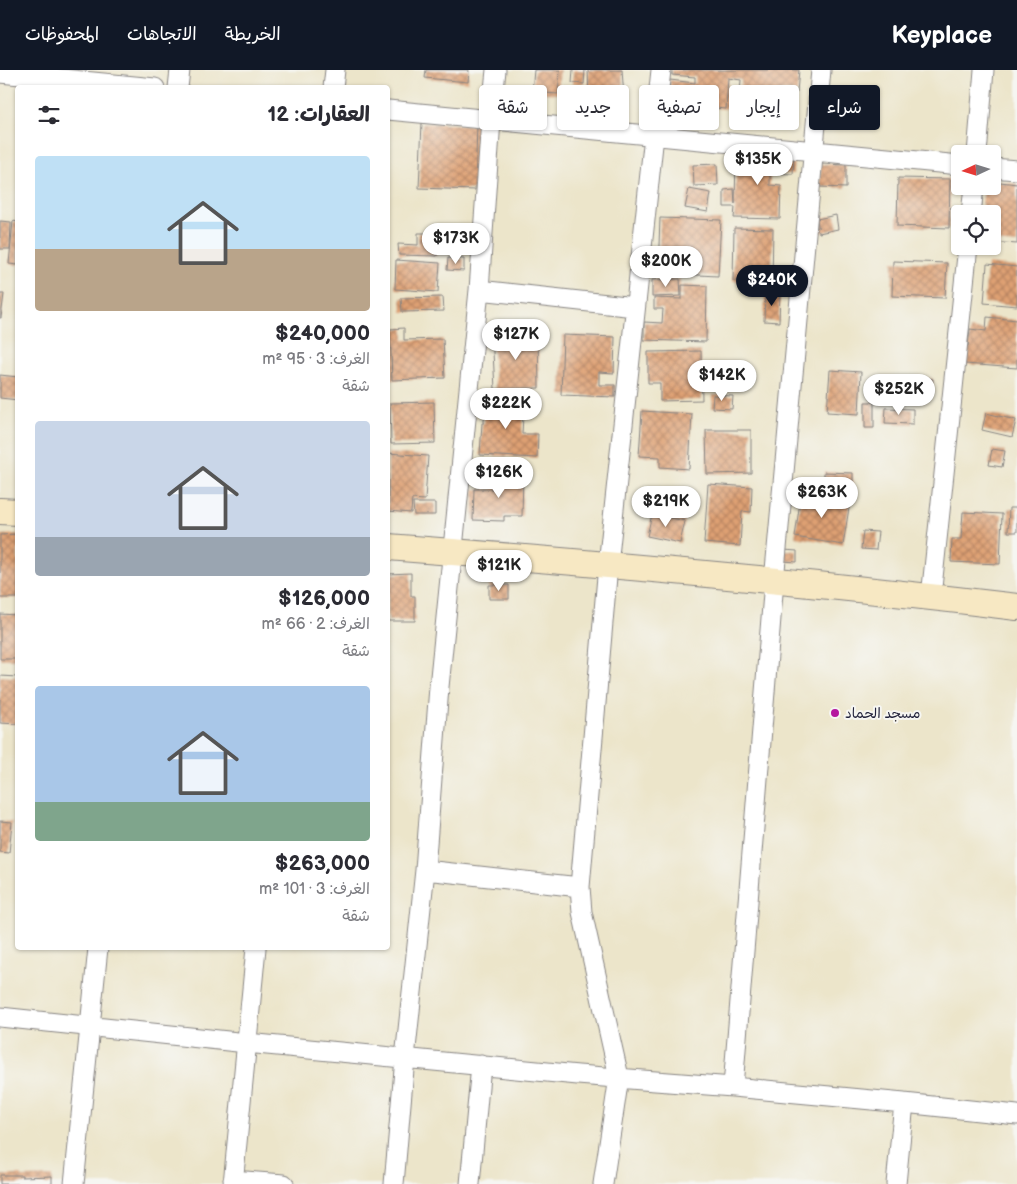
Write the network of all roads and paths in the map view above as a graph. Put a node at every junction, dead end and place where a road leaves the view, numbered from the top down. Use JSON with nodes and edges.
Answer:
{"nodes":[{"id":1,"x":180,"y":70,"type":"edge"},
{"id":2,"x":335,"y":70,"type":"edge"},
{"id":3,"x":496,"y":70,"type":"edge"},
{"id":4,"x":661,"y":70,"type":"edge"},
{"id":5,"x":821,"y":70,"type":"edge"},
{"id":6,"x":984,"y":70,"type":"edge"},
{"id":7,"x":0,"y":72,"type":"edge"},
{"id":8,"x":126,"y":85,"type":"edge"},
{"id":9,"x":178,"y":85,"type":"edge"},
{"id":10,"x":333,"y":85,"type":"edge"},
{"id":11,"x":494,"y":85,"type":"edge"},
{"id":12,"x":390,"y":110,"type":"edge"},
{"id":13,"x":479,"y":119,"type":"edge"},
{"id":14,"x":547,"y":125,"type":"edge"},
{"id":15,"x":490,"y":130,"type":"edge"},
{"id":16,"x":654,"y":136,"type":"junction"},
{"id":17,"x":978,"y":145,"type":"edge"},
{"id":18,"x":813,"y":151,"type":"junction"},
{"id":19,"x":951,"y":164,"type":"edge"},
{"id":20,"x":1001,"y":169,"type":"edge"},
{"id":21,"x":1017,"y":170,"type":"edge"},
{"id":22,"x":967,"y":255,"type":"edge"},
{"id":23,"x":479,"y":290,"type":"junction"},
{"id":24,"x":635,"y":307,"type":"junction"},
{"id":25,"x":0,"y":511,"type":"edge"},
{"id":26,"x":15,"y":512,"type":"edge"},
{"id":27,"x":390,"y":547,"type":"edge"},
{"id":28,"x":453,"y":552,"type":"junction"},
{"id":29,"x":608,"y":565,"type":"junction"},
{"id":30,"x":774,"y":581,"type":"junction"},
{"id":31,"x":931,"y":597,"type":"junction"},
{"id":32,"x":1017,"y":607,"type":"edge"},
{"id":33,"x":425,"y":870,"type":"junction"},
{"id":34,"x":580,"y":887,"type":"junction"},
{"id":35,"x":98,"y":950,"type":"edge"},
{"id":36,"x":256,"y":950,"type":"edge"},
{"id":37,"x":0,"y":1017,"type":"edge"},
{"id":38,"x":91,"y":1027,"type":"junction"},
{"id":39,"x":247,"y":1043,"type":"junction"},
{"id":40,"x":405,"y":1058,"type":"junction"},
{"id":41,"x":481,"y":1065,"type":"junction"},
{"id":42,"x":619,"y":1078,"type":"junction"},
{"id":43,"x":732,"y":1087,"type":"junction"},
{"id":44,"x":904,"y":1103,"type":"junction"},
{"id":45,"x":1017,"y":1115,"type":"edge"},
{"id":46,"x":233,"y":1182,"type":"edge"},
{"id":47,"x":74,"y":1184,"type":"edge"},
{"id":48,"x":284,"y":1184,"type":"edge"},
{"id":49,"x":394,"y":1184,"type":"edge"},
{"id":50,"x":470,"y":1184,"type":"edge"},
{"id":51,"x":604,"y":1184,"type":"edge"},
{"id":52,"x":896,"y":1184,"type":"edge"}],
"edges":[{"from":1,"to":9,"type":"street"},
{"from":2,"to":10,"type":"street"},
{"from":3,"to":11,"type":"street"},
{"from":4,"to":16,"type":"street"},
{"from":5,"to":18,"type":"street"},
{"from":6,"to":17,"type":"street"},
{"from":7,"to":8,"type":"street"},
{"from":12,"to":13,"type":"street"},
{"from":14,"to":16,"type":"street"},
{"from":15,"to":23,"type":"street"},
{"from":16,"to":18,"type":"street"},
{"from":16,"to":24,"type":"street"},
{"from":18,"to":19,"type":"street"},
{"from":18,"to":30,"type":"street"},
{"from":20,"to":21,"type":"street"},
{"from":22,"to":31,"type":"street"},
{"from":23,"to":24,"type":"street"},
{"from":23,"to":28,"type":"street"},
{"from":24,"to":29,"type":"street"},
{"from":25,"to":26,"type":"street"},
{"from":27,"to":28,"type":"street"},
{"from":28,"to":29,"type":"street"},
{"from":28,"to":33,"type":"street"},
{"from":29,"to":30,"type":"street"},
{"from":29,"to":34,"type":"street"},
{"from":30,"to":31,"type":"street"},
{"from":30,"to":43,"type":"street"},
{"from":31,"to":32,"type":"street"},
{"from":33,"to":34,"type":"street"},
{"from":33,"to":40,"type":"street"},
{"from":34,"to":42,"type":"street"},
{"from":35,"to":38,"type":"street"},
{"from":36,"to":39,"type":"street"},
{"from":37,"to":38,"type":"street"},
{"from":38,"to":39,"type":"street"},
{"from":38,"to":47,"type":"street"},
{"from":39,"to":40,"type":"street"},
{"from":39,"to":46,"type":"street"},
{"from":40,"to":41,"type":"street"},
{"from":40,"to":49,"type":"street"},
{"from":41,"to":42,"type":"street"},
{"from":41,"to":50,"type":"street"},
{"from":42,"to":43,"type":"street"},
{"from":42,"to":51,"type":"street"},
{"from":43,"to":44,"type":"street"},
{"from":44,"to":45,"type":"street"},
{"from":44,"to":52,"type":"street"},
{"from":46,"to":48,"type":"street"}]}
